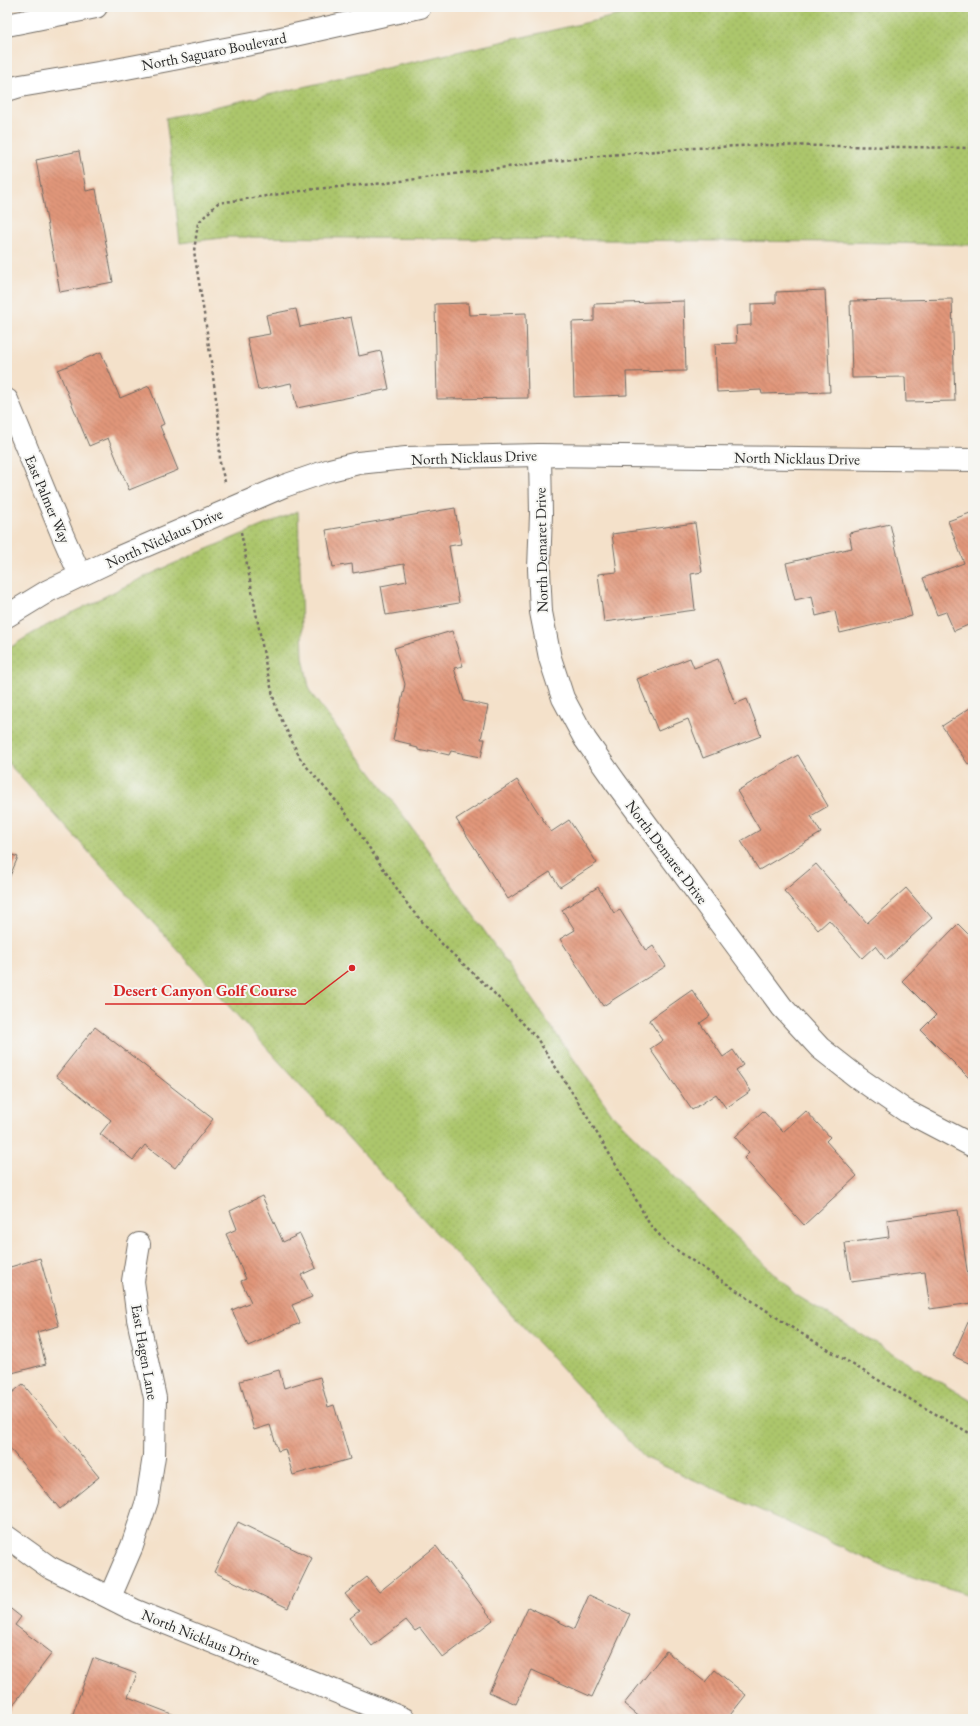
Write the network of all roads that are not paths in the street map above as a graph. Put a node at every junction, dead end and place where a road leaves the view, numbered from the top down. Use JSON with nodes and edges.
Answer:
{"nodes":[{"id":1,"x":96,"y":7,"type":"edge"},
{"id":2,"x":420,"y":7,"type":"edge"},
{"id":3,"x":7,"y":25,"type":"edge"},
{"id":4,"x":7,"y":90,"type":"edge"},
{"id":5,"x":7,"y":400,"type":"edge"},
{"id":6,"x":540,"y":455,"type":"junction"},
{"id":7,"x":973,"y":460,"type":"edge"},
{"id":8,"x":80,"y":575,"type":"junction"},
{"id":9,"x":7,"y":616,"type":"edge"},
{"id":10,"x":973,"y":1146,"type":"edge"},
{"id":11,"x":139,"y":1244,"type":"dead end"},
{"id":12,"x":7,"y":1537,"type":"edge"},
{"id":13,"x":110,"y":1597,"type":"junction"},
{"id":14,"x":404,"y":1719,"type":"edge"}],
"edges":[{"from":1,"to":3,"type":"street"},
{"from":2,"to":4,"type":"street","name":"North Saguaro Boulevard"},
{"from":5,"to":8,"type":"street","name":"East Palmer Way"},
{"from":6,"to":7,"type":"street","name":"North Nicklaus Drive"},
{"from":6,"to":8,"type":"street","name":"North Nicklaus Drive"},
{"from":6,"to":10,"type":"street","name":"North Demaret Drive"},
{"from":8,"to":9,"type":"street","name":"North Nicklaus Drive"},
{"from":11,"to":13,"type":"street","name":"East Hagen Lane"},
{"from":12,"to":13,"type":"street","name":"North Nicklaus Drive"},
{"from":13,"to":14,"type":"street","name":"North Nicklaus Drive"}]}
